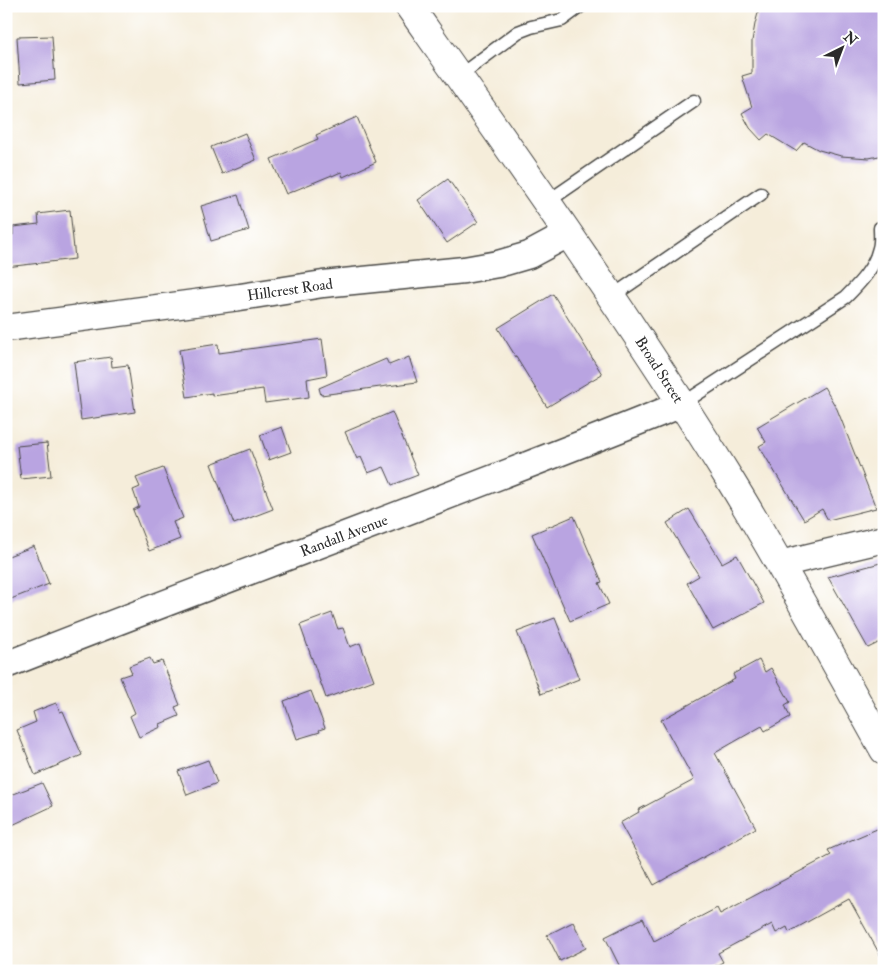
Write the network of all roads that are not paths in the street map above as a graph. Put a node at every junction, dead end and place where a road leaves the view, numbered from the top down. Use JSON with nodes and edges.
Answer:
{"nodes":[{"id":1,"x":409,"y":6,"type":"edge"},
{"id":2,"x":581,"y":6,"type":"edge"},
{"id":3,"x":459,"y":76,"type":"junction"},
{"id":4,"x":694,"y":101,"type":"dead end"},
{"id":5,"x":761,"y":194,"type":"dead end"},
{"id":6,"x":547,"y":202,"type":"junction"},
{"id":7,"x":884,"y":226,"type":"edge"},
{"id":8,"x":568,"y":234,"type":"junction"},
{"id":9,"x":611,"y":297,"type":"junction"},
{"id":10,"x":6,"y":328,"type":"edge"},
{"id":11,"x":682,"y":404,"type":"junction"},
{"id":12,"x":884,"y":539,"type":"edge"},
{"id":13,"x":780,"y":564,"type":"junction"},
{"id":14,"x":6,"y":665,"type":"edge"},
{"id":15,"x":884,"y":750,"type":"edge"}],
"edges":[{"from":1,"to":3,"type":"main road","name":"Broad Street"},
{"from":2,"to":3,"type":"lane"},
{"from":3,"to":6,"type":"main road","name":"Broad Street"},
{"from":4,"to":6,"type":"lane"},
{"from":5,"to":9,"type":"lane"},
{"from":6,"to":8,"type":"main road","name":"Broad Street"},
{"from":7,"to":11,"type":"lane"},
{"from":8,"to":9,"type":"main road","name":"Broad Street"},
{"from":8,"to":10,"type":"street","name":"Hillcrest Road"},
{"from":9,"to":11,"type":"main road","name":"Broad Street"},
{"from":11,"to":13,"type":"main road","name":"Broad Street"},
{"from":11,"to":14,"type":"street","name":"Randall Avenue"},
{"from":12,"to":13,"type":"street"},
{"from":13,"to":15,"type":"main road","name":"Broad Street"}]}
